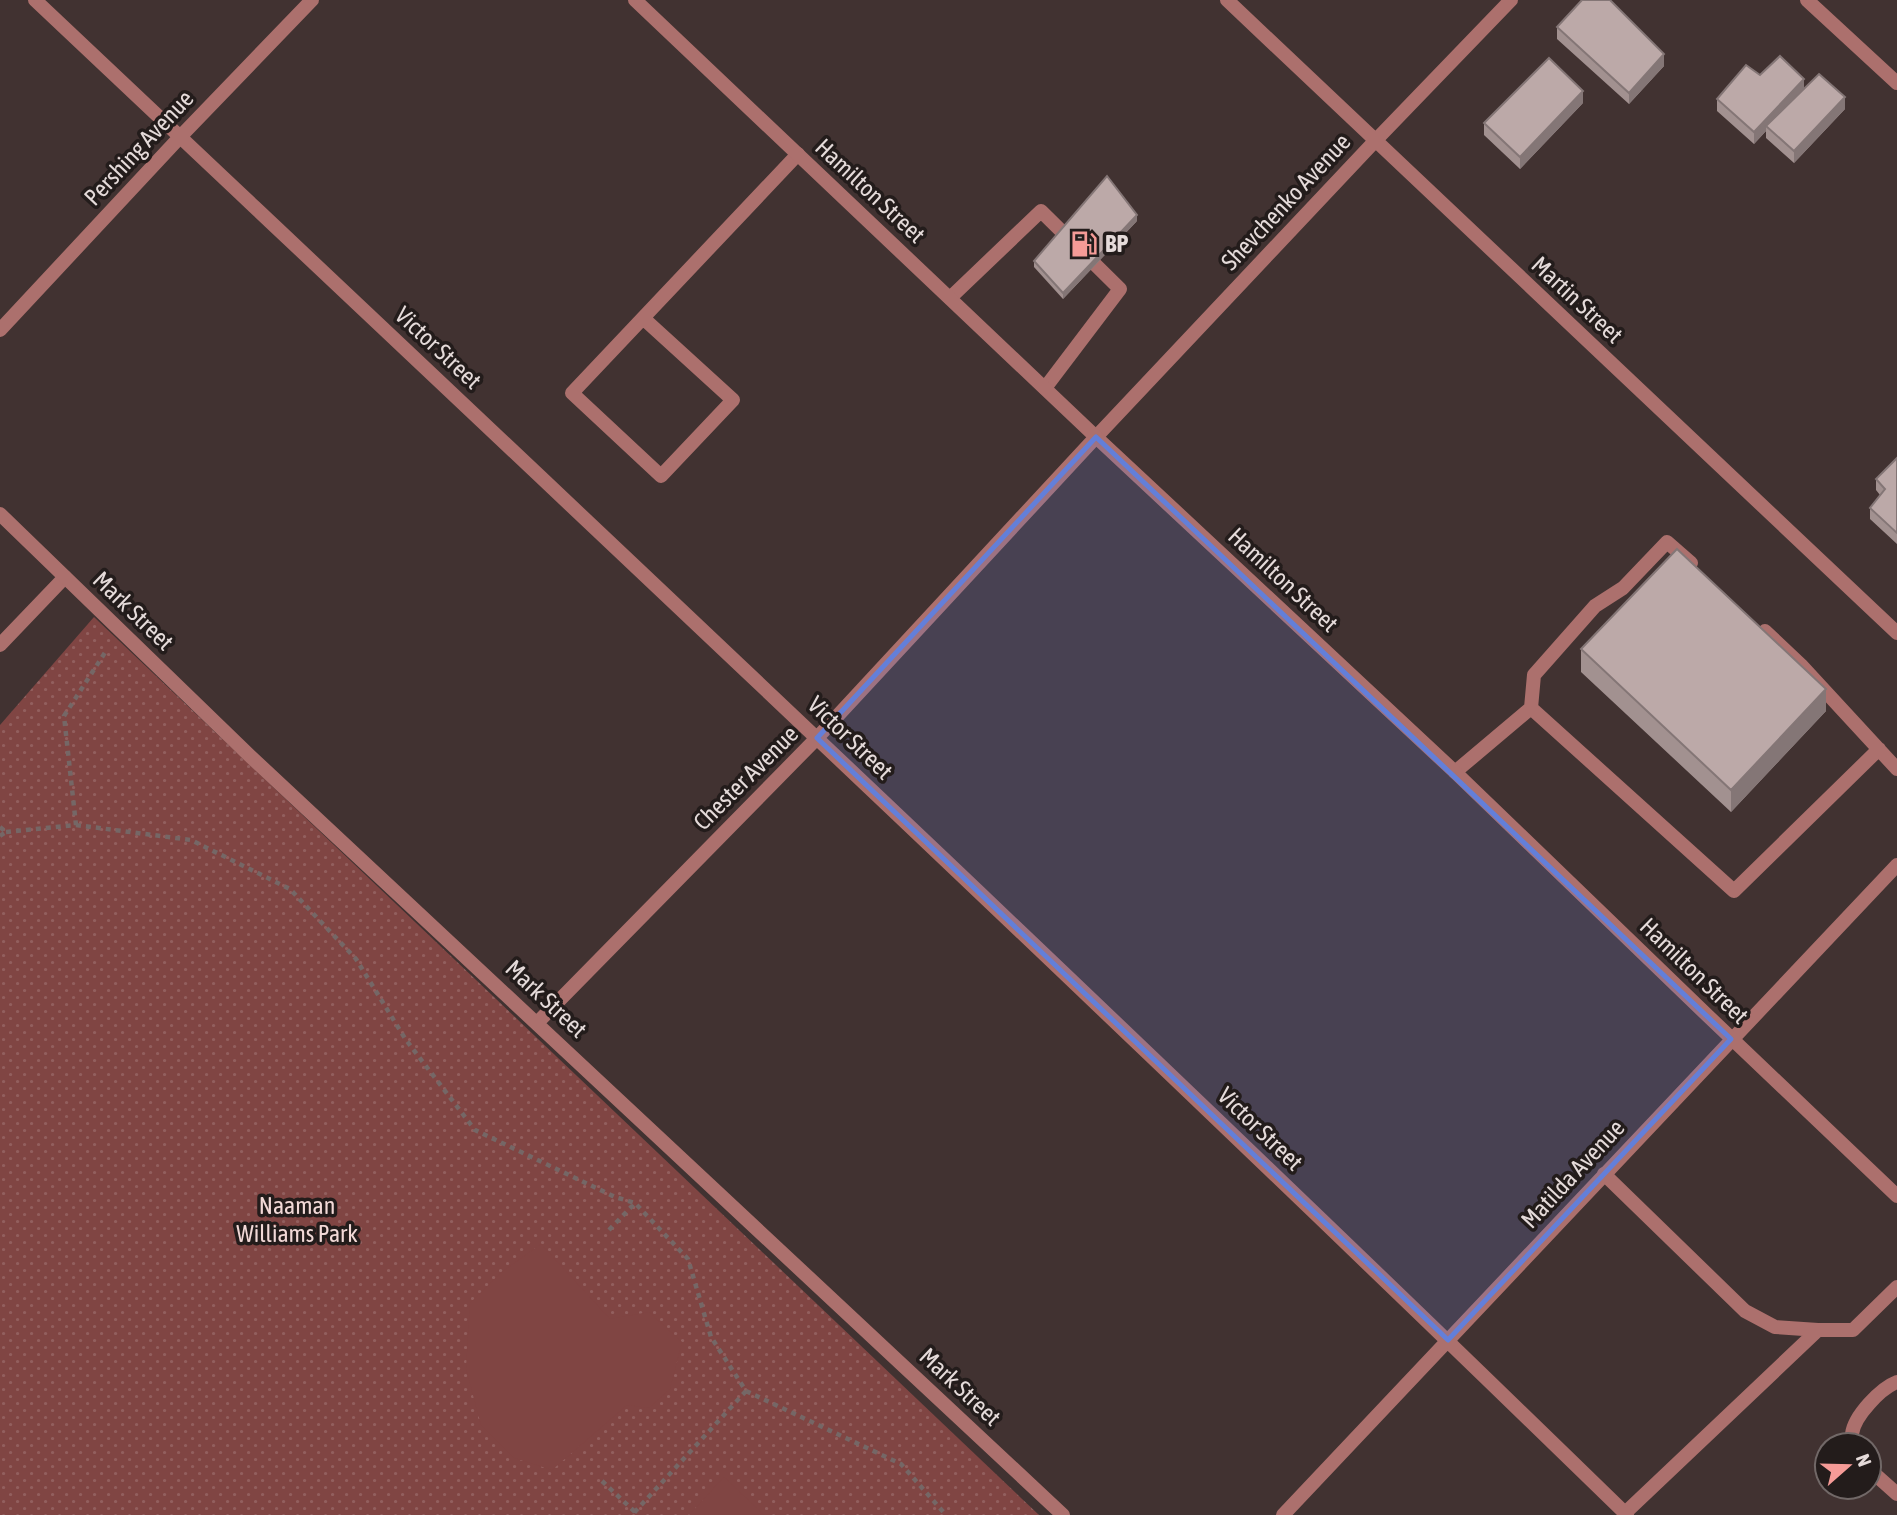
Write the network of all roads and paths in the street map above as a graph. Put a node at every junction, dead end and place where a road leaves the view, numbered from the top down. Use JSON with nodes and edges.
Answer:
{"nodes":[{"id":1,"x":36,"y":0,"type":"edge"},
{"id":2,"x":312,"y":0,"type":"edge"},
{"id":3,"x":635,"y":0,"type":"edge"},
{"id":4,"x":1227,"y":0,"type":"edge"},
{"id":5,"x":1511,"y":0,"type":"edge"},
{"id":6,"x":1807,"y":0,"type":"edge"},
{"id":7,"x":1897,"y":83,"type":"edge"},
{"id":8,"x":180,"y":137,"type":"junction"},
{"id":9,"x":1375,"y":141,"type":"junction"},
{"id":10,"x":798,"y":154,"type":"junction"},
{"id":11,"x":950,"y":298,"type":"junction"},
{"id":12,"x":643,"y":318,"type":"junction"},
{"id":13,"x":0,"y":330,"type":"edge"},
{"id":14,"x":1045,"y":388,"type":"junction"},
{"id":15,"x":1096,"y":437,"type":"junction"},
{"id":16,"x":0,"y":514,"type":"edge"},
{"id":17,"x":65,"y":577,"type":"junction"},
{"id":18,"x":1706,"y":577,"type":"edge"},
{"id":19,"x":1754,"y":621,"type":"edge"},
{"id":20,"x":120,"y":629,"type":"junction"},
{"id":21,"x":1897,"y":633,"type":"edge"},
{"id":22,"x":0,"y":645,"type":"edge"},
{"id":23,"x":1531,"y":708,"type":"junction"},
{"id":24,"x":817,"y":738,"type":"junction"},
{"id":25,"x":1879,"y":749,"type":"junction"},
{"id":26,"x":1897,"y":769,"type":"edge"},
{"id":27,"x":1455,"y":772,"type":"junction"},
{"id":28,"x":76,"y":825,"type":"junction"},
{"id":29,"x":0,"y":827,"type":"edge"},
{"id":30,"x":6,"y":832,"type":"junction"},
{"id":31,"x":0,"y":836,"type":"edge"},
{"id":32,"x":1897,"y":865,"type":"edge"},
{"id":33,"x":537,"y":1023,"type":"junction"},
{"id":34,"x":1731,"y":1039,"type":"junction"},
{"id":35,"x":1604,"y":1174,"type":"junction"},
{"id":36,"x":1897,"y":1196,"type":"edge"},
{"id":37,"x":635,"y":1203,"type":"junction"},
{"id":38,"x":609,"y":1230,"type":"dead end"},
{"id":39,"x":1897,"y":1287,"type":"edge"},
{"id":40,"x":1818,"y":1330,"type":"junction"},
{"id":41,"x":1448,"y":1340,"type":"junction"},
{"id":42,"x":1897,"y":1382,"type":"edge"},
{"id":43,"x":746,"y":1391,"type":"junction"},
{"id":44,"x":1853,"y":1431,"type":"edge"},
{"id":45,"x":602,"y":1481,"type":"dead end"},
{"id":46,"x":1883,"y":1482,"type":"edge"},
{"id":47,"x":1897,"y":1494,"type":"edge"},
{"id":48,"x":634,"y":1514,"type":"edge"},
{"id":49,"x":1626,"y":1514,"type":"edge"},
{"id":50,"x":946,"y":1515,"type":"edge"},
{"id":51,"x":1063,"y":1515,"type":"edge"},
{"id":52,"x":1283,"y":1515,"type":"edge"}],
"edges":[{"from":1,"to":8,"type":"street","name":"Victor Street"},
{"from":2,"to":8,"type":"street","name":"Pershing Avenue"},
{"from":3,"to":10,"type":"street","name":"Hamilton Street"},
{"from":4,"to":9,"type":"street","name":"Martin Street"},
{"from":5,"to":9,"type":"street","name":"Shevchenko Avenue"},
{"from":6,"to":7,"type":"street"},
{"from":8,"to":13,"type":"street","name":"Pershing Avenue"},
{"from":8,"to":24,"type":"street","name":"Victor Street"},
{"from":9,"to":15,"type":"street","name":"Shevchenko Avenue"},
{"from":9,"to":21,"type":"street","name":"Martin Street"},
{"from":10,"to":11,"type":"street","name":"Hamilton Street"},
{"from":10,"to":12,"type":"street"},
{"from":11,"to":14,"type":"street","name":"Hamilton Street"},
{"from":11,"to":14,"type":"street"},
{"from":12,"to":12,"type":"street"},
{"from":14,"to":15,"type":"street","name":"Hamilton Street"},
{"from":15,"to":24,"type":"street","name":"Chester Avenue"},
{"from":15,"to":27,"type":"street","name":"Hamilton Street"},
{"from":16,"to":17,"type":"street","name":"Mark Street"},
{"from":17,"to":20,"type":"street","name":"Mark Street"},
{"from":17,"to":22,"type":"street"},
{"from":18,"to":23,"type":"street"},
{"from":19,"to":25,"type":"street"},
{"from":20,"to":28,"type":"path"},
{"from":20,"to":33,"type":"street","name":"Mark Street"},
{"from":23,"to":25,"type":"street"},
{"from":23,"to":27,"type":"street"},
{"from":24,"to":33,"type":"street","name":"Chester Avenue"},
{"from":24,"to":41,"type":"street","name":"Victor Street"},
{"from":25,"to":26,"type":"street"},
{"from":27,"to":34,"type":"street","name":"Hamilton Street"},
{"from":28,"to":30,"type":"path"},
{"from":28,"to":37,"type":"path"},
{"from":29,"to":30,"type":"path"},
{"from":30,"to":31,"type":"path"},
{"from":32,"to":34,"type":"street","name":"Matilda Avenue"},
{"from":33,"to":51,"type":"street","name":"Mark Street"},
{"from":34,"to":35,"type":"street","name":"Matilda Avenue"},
{"from":34,"to":36,"type":"street","name":"Hamilton Street"},
{"from":35,"to":40,"type":"street"},
{"from":35,"to":41,"type":"street","name":"Matilda Avenue"},
{"from":37,"to":38,"type":"path"},
{"from":37,"to":43,"type":"path"},
{"from":39,"to":40,"type":"street"},
{"from":40,"to":49,"type":"street"},
{"from":41,"to":49,"type":"street","name":"Victor Street"},
{"from":41,"to":52,"type":"street","name":"Matilda Avenue"},
{"from":42,"to":44,"type":"street"},
{"from":43,"to":48,"type":"path"},
{"from":43,"to":50,"type":"path"},
{"from":45,"to":48,"type":"path"},
{"from":46,"to":47,"type":"street"}]}
